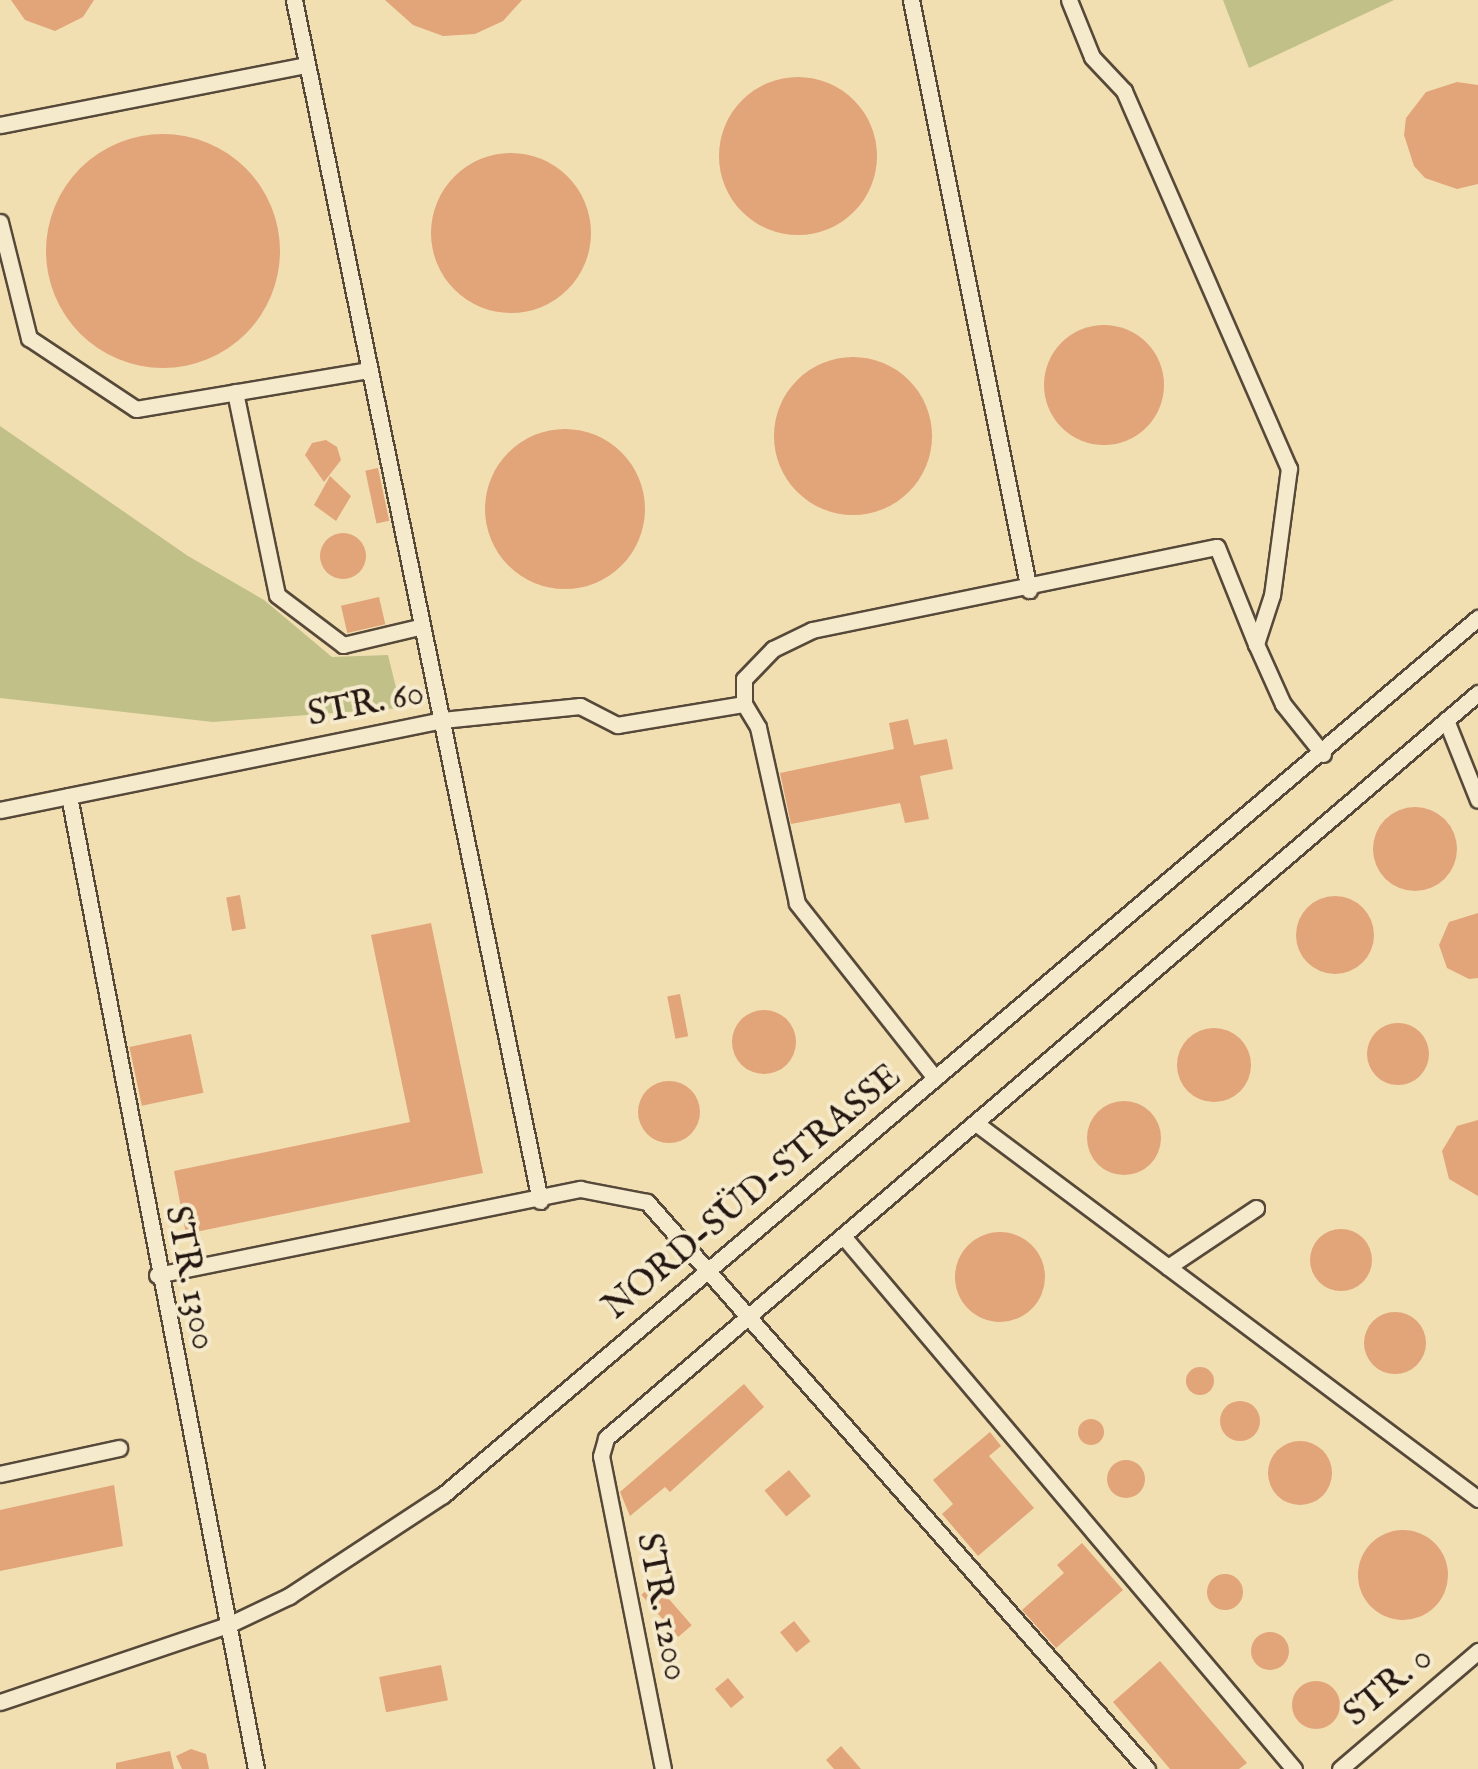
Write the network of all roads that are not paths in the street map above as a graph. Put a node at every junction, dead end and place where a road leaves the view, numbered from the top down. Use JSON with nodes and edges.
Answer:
{"nodes":[{"id":1,"x":294,"y":0,"type":"edge"},
{"id":2,"x":911,"y":0,"type":"edge"},
{"id":3,"x":1068,"y":0,"type":"edge"},
{"id":4,"x":306,"y":65,"type":"junction"},
{"id":5,"x":0,"y":125,"type":"edge"},
{"id":6,"x":0,"y":222,"type":"edge"},
{"id":7,"x":368,"y":370,"type":"junction"},
{"id":8,"x":235,"y":392,"type":"junction"},
{"id":9,"x":1029,"y":590,"type":"junction"},
{"id":10,"x":1478,"y":618,"type":"edge"},
{"id":11,"x":420,"y":628,"type":"junction"},
{"id":12,"x":1256,"y":644,"type":"junction"},
{"id":13,"x":1478,"y":693,"type":"edge"},
{"id":14,"x":744,"y":704,"type":"junction"},
{"id":15,"x":442,"y":720,"type":"junction"},
{"id":16,"x":1446,"y":720,"type":"junction"},
{"id":17,"x":1324,"y":754,"type":"junction"},
{"id":18,"x":69,"y":796,"type":"junction"},
{"id":19,"x":1478,"y":800,"type":"edge"},
{"id":20,"x":0,"y":810,"type":"edge"},
{"id":21,"x":935,"y":1078,"type":"junction"},
{"id":22,"x":977,"y":1124,"type":"junction"},
{"id":23,"x":540,"y":1202,"type":"junction"},
{"id":24,"x":1256,"y":1208,"type":"dead end"},
{"id":25,"x":842,"y":1236,"type":"junction"},
{"id":26,"x":1168,"y":1267,"type":"junction"},
{"id":27,"x":708,"y":1272,"type":"junction"},
{"id":28,"x":157,"y":1275,"type":"junction"},
{"id":29,"x":748,"y":1318,"type":"junction"},
{"id":30,"x":119,"y":1448,"type":"dead end"},
{"id":31,"x":0,"y":1474,"type":"edge"},
{"id":32,"x":1478,"y":1499,"type":"edge"},
{"id":33,"x":228,"y":1625,"type":"junction"},
{"id":34,"x":1478,"y":1651,"type":"edge"},
{"id":35,"x":0,"y":1702,"type":"edge"},
{"id":36,"x":256,"y":1769,"type":"edge"},
{"id":37,"x":663,"y":1769,"type":"edge"},
{"id":38,"x":1147,"y":1769,"type":"edge"},
{"id":39,"x":1294,"y":1769,"type":"edge"},
{"id":40,"x":1340,"y":1769,"type":"edge"}],
"edges":[{"from":1,"to":4,"type":"lane"},
{"from":2,"to":9,"type":"lane"},
{"from":3,"to":12,"type":"lane"},
{"from":4,"to":5,"type":"lane"},
{"from":4,"to":7,"type":"lane"},
{"from":6,"to":8,"type":"lane"},
{"from":7,"to":8,"type":"lane"},
{"from":7,"to":11,"type":"lane"},
{"from":8,"to":11,"type":"lane"},
{"from":9,"to":12,"type":"lane"},
{"from":9,"to":14,"type":"lane"},
{"from":10,"to":17,"type":"lane","name":"NORD-SÜD-STRASSE"},
{"from":11,"to":15,"type":"lane"},
{"from":12,"to":17,"type":"lane"},
{"from":13,"to":16,"type":"lane"},
{"from":14,"to":15,"type":"lane","name":"STR. 60"},
{"from":14,"to":21,"type":"lane"},
{"from":15,"to":18,"type":"lane","name":"STR. 60"},
{"from":15,"to":23,"type":"lane"},
{"from":16,"to":19,"type":"lane"},
{"from":16,"to":22,"type":"lane"},
{"from":17,"to":21,"type":"lane","name":"NORD-SÜD-STRASSE"},
{"from":18,"to":20,"type":"lane","name":"STR. 60"},
{"from":18,"to":28,"type":"lane","name":"STR. 1300"},
{"from":21,"to":27,"type":"lane","name":"NORD-SÜD-STRASSE"},
{"from":22,"to":25,"type":"lane"},
{"from":22,"to":26,"type":"lane"},
{"from":23,"to":27,"type":"lane"},
{"from":23,"to":28,"type":"lane"},
{"from":24,"to":26,"type":"lane"},
{"from":25,"to":29,"type":"lane"},
{"from":25,"to":39,"type":"lane"},
{"from":26,"to":32,"type":"lane"},
{"from":27,"to":29,"type":"lane"},
{"from":27,"to":33,"type":"lane","name":"NORD-SÜD-STRASSE"},
{"from":28,"to":33,"type":"lane","name":"STR. 1300"},
{"from":29,"to":37,"type":"lane","name":"STR. 1200"},
{"from":29,"to":38,"type":"lane"},
{"from":30,"to":31,"type":"lane"},
{"from":33,"to":35,"type":"lane","name":"NORD-SÜD-STRASSE"},
{"from":33,"to":36,"type":"lane","name":"STR. 1300"},
{"from":34,"to":40,"type":"lane","name":"STR. 0"}]}
